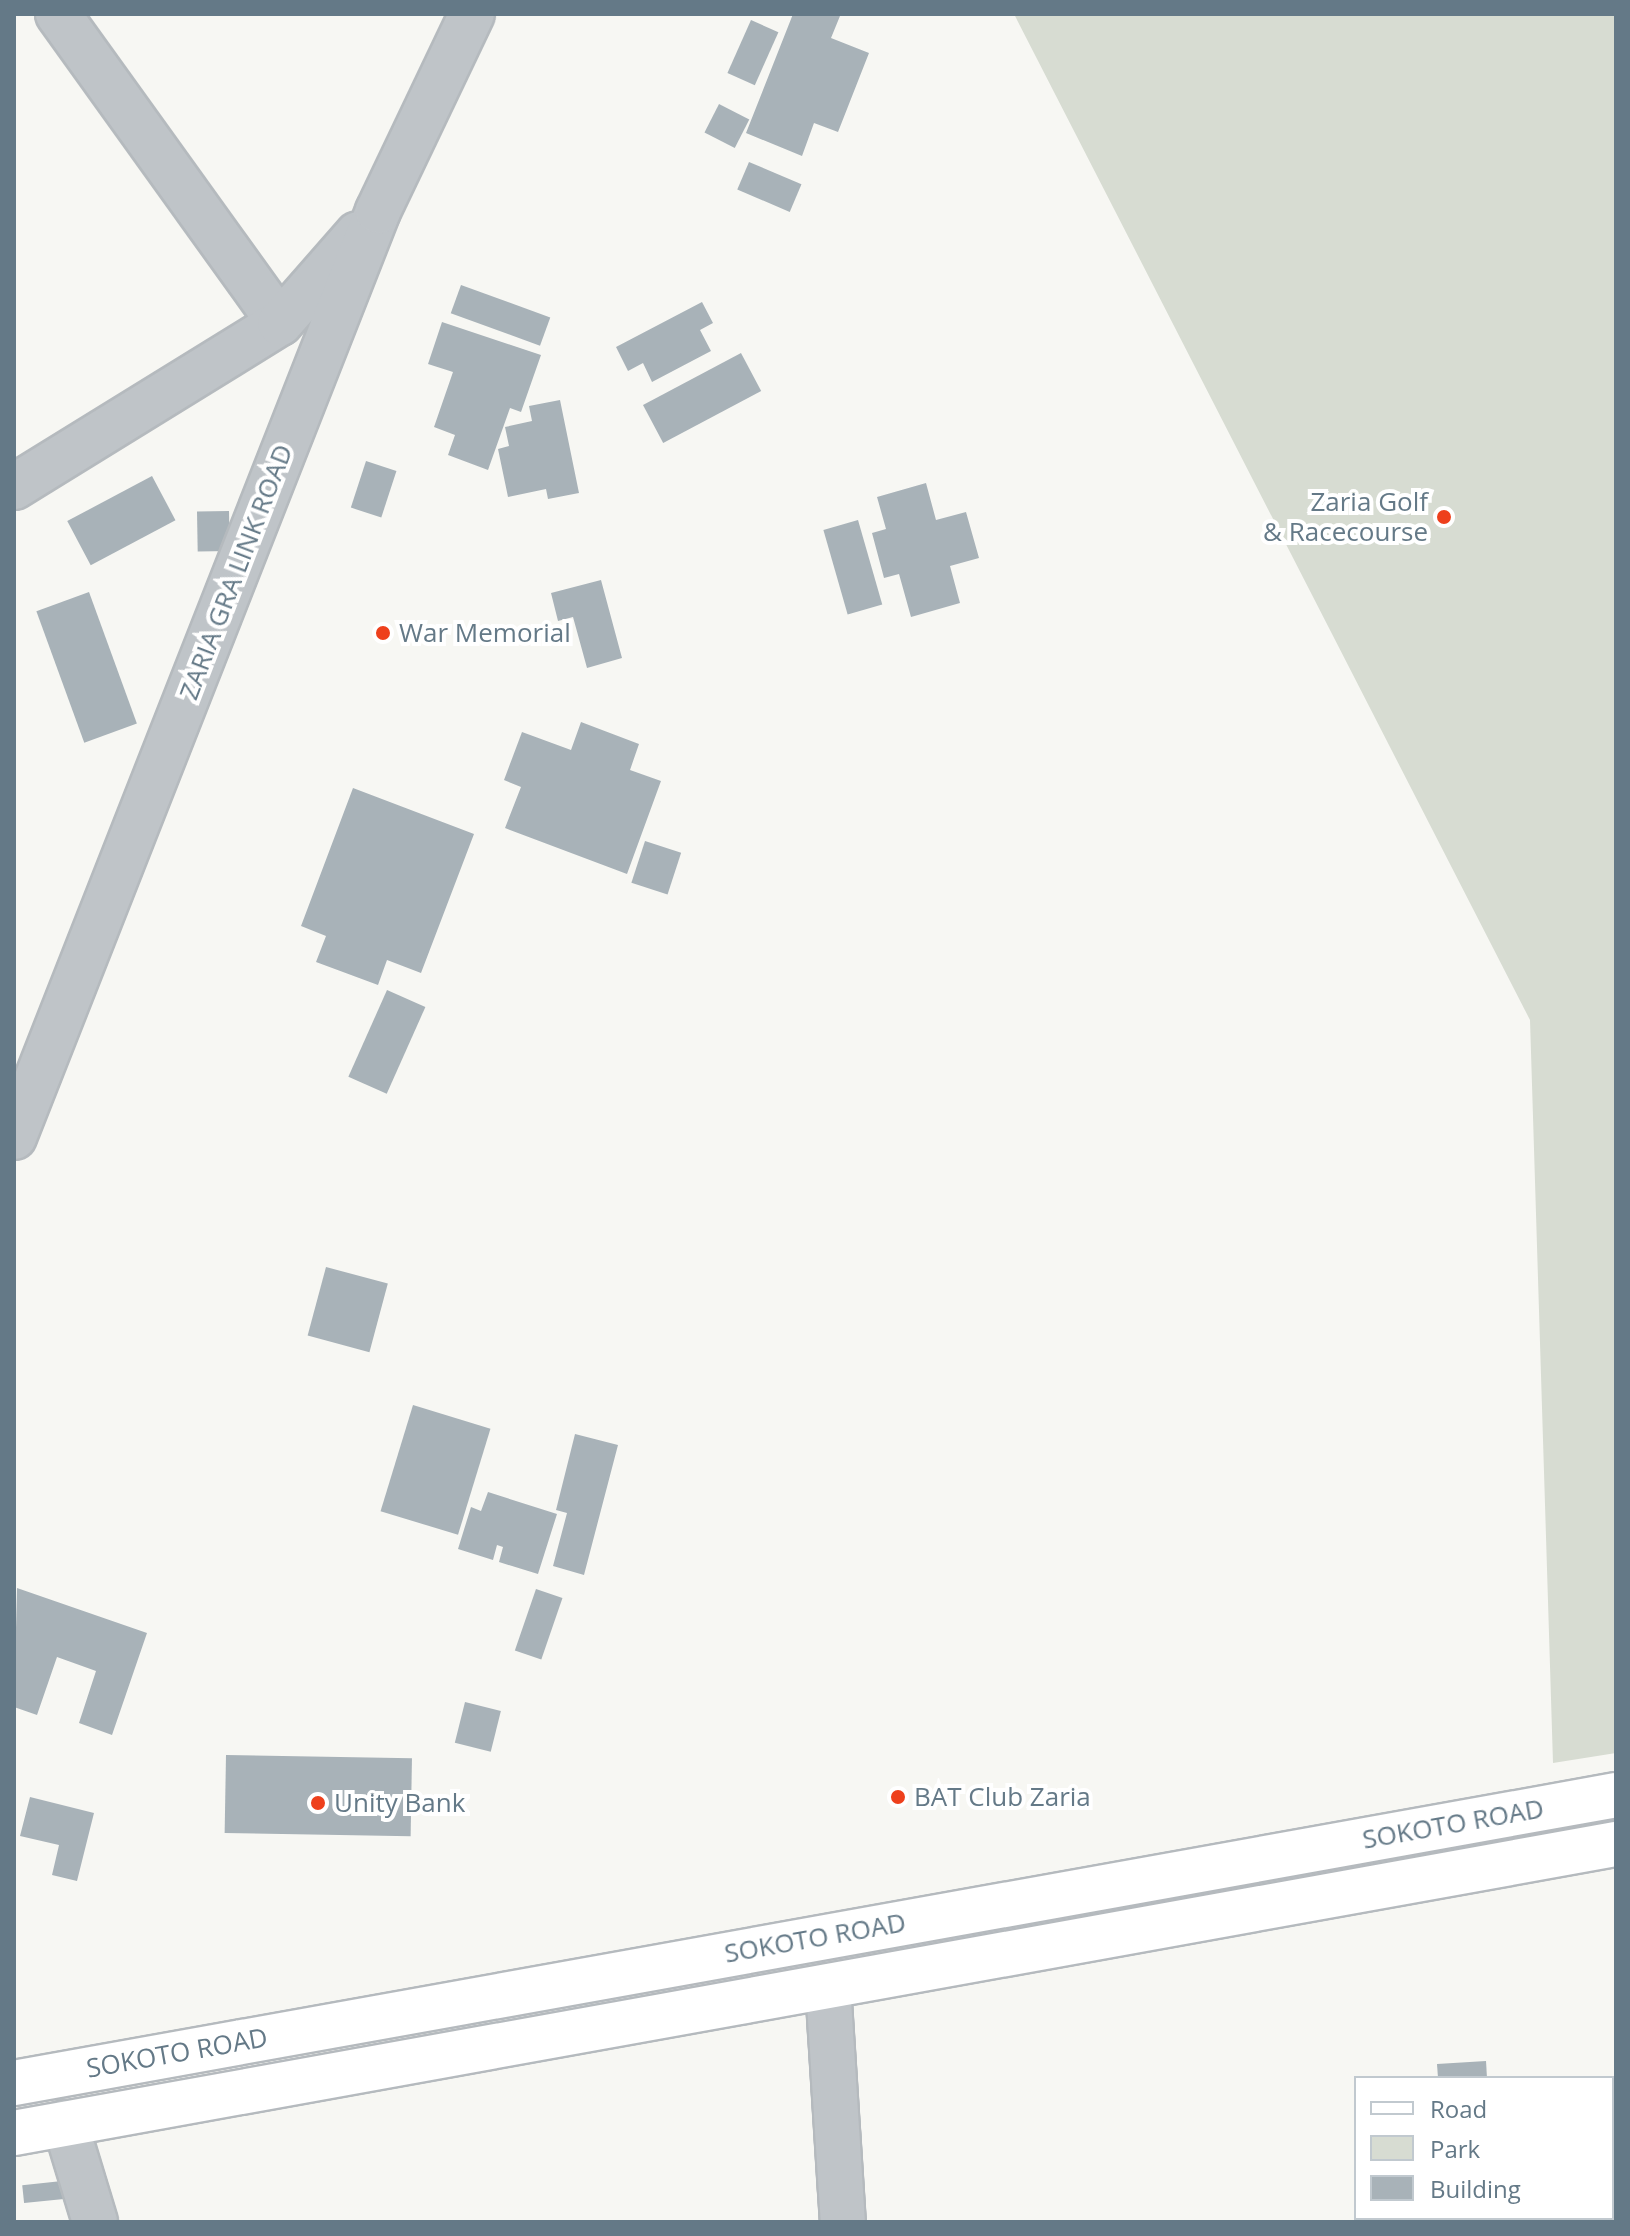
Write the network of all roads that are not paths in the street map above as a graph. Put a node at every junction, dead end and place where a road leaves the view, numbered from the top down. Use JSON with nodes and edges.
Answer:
{"nodes":[{"id":1,"x":58,"y":14,"type":"edge"},
{"id":2,"x":472,"y":14,"type":"edge"},
{"id":3,"x":378,"y":211,"type":"junction"},
{"id":4,"x":280,"y":323,"type":"junction"},
{"id":5,"x":14,"y":487,"type":"edge"},
{"id":6,"x":14,"y":1137,"type":"edge"},
{"id":7,"x":1616,"y":1795,"type":"edge"},
{"id":8,"x":1616,"y":1844,"type":"edge"},
{"id":9,"x":828,"y":1986,"type":"junction"},
{"id":10,"x":14,"y":2083,"type":"edge"},
{"id":11,"x":65,"y":2123,"type":"junction"},
{"id":12,"x":14,"y":2133,"type":"edge"},
{"id":13,"x":95,"y":2222,"type":"edge"},
{"id":14,"x":843,"y":2222,"type":"edge"}],
"edges":[{"from":1,"to":4,"type":"street"},
{"from":2,"to":3,"type":"street","name":"ZARIA GRA LINK ROAD"},
{"from":3,"to":4,"type":"street"},
{"from":3,"to":6,"type":"street","name":"ZARIA GRA LINK ROAD"},
{"from":4,"to":5,"type":"street"},
{"from":7,"to":10,"type":"main road","name":"SOKOTO ROAD"},
{"from":8,"to":9,"type":"main road","name":"SOKOTO ROAD"},
{"from":9,"to":11,"type":"main road","name":"SOKOTO ROAD"},
{"from":9,"to":14,"type":"street"},
{"from":11,"to":12,"type":"main road","name":"SOKOTO ROAD"},
{"from":11,"to":13,"type":"street"}]}
